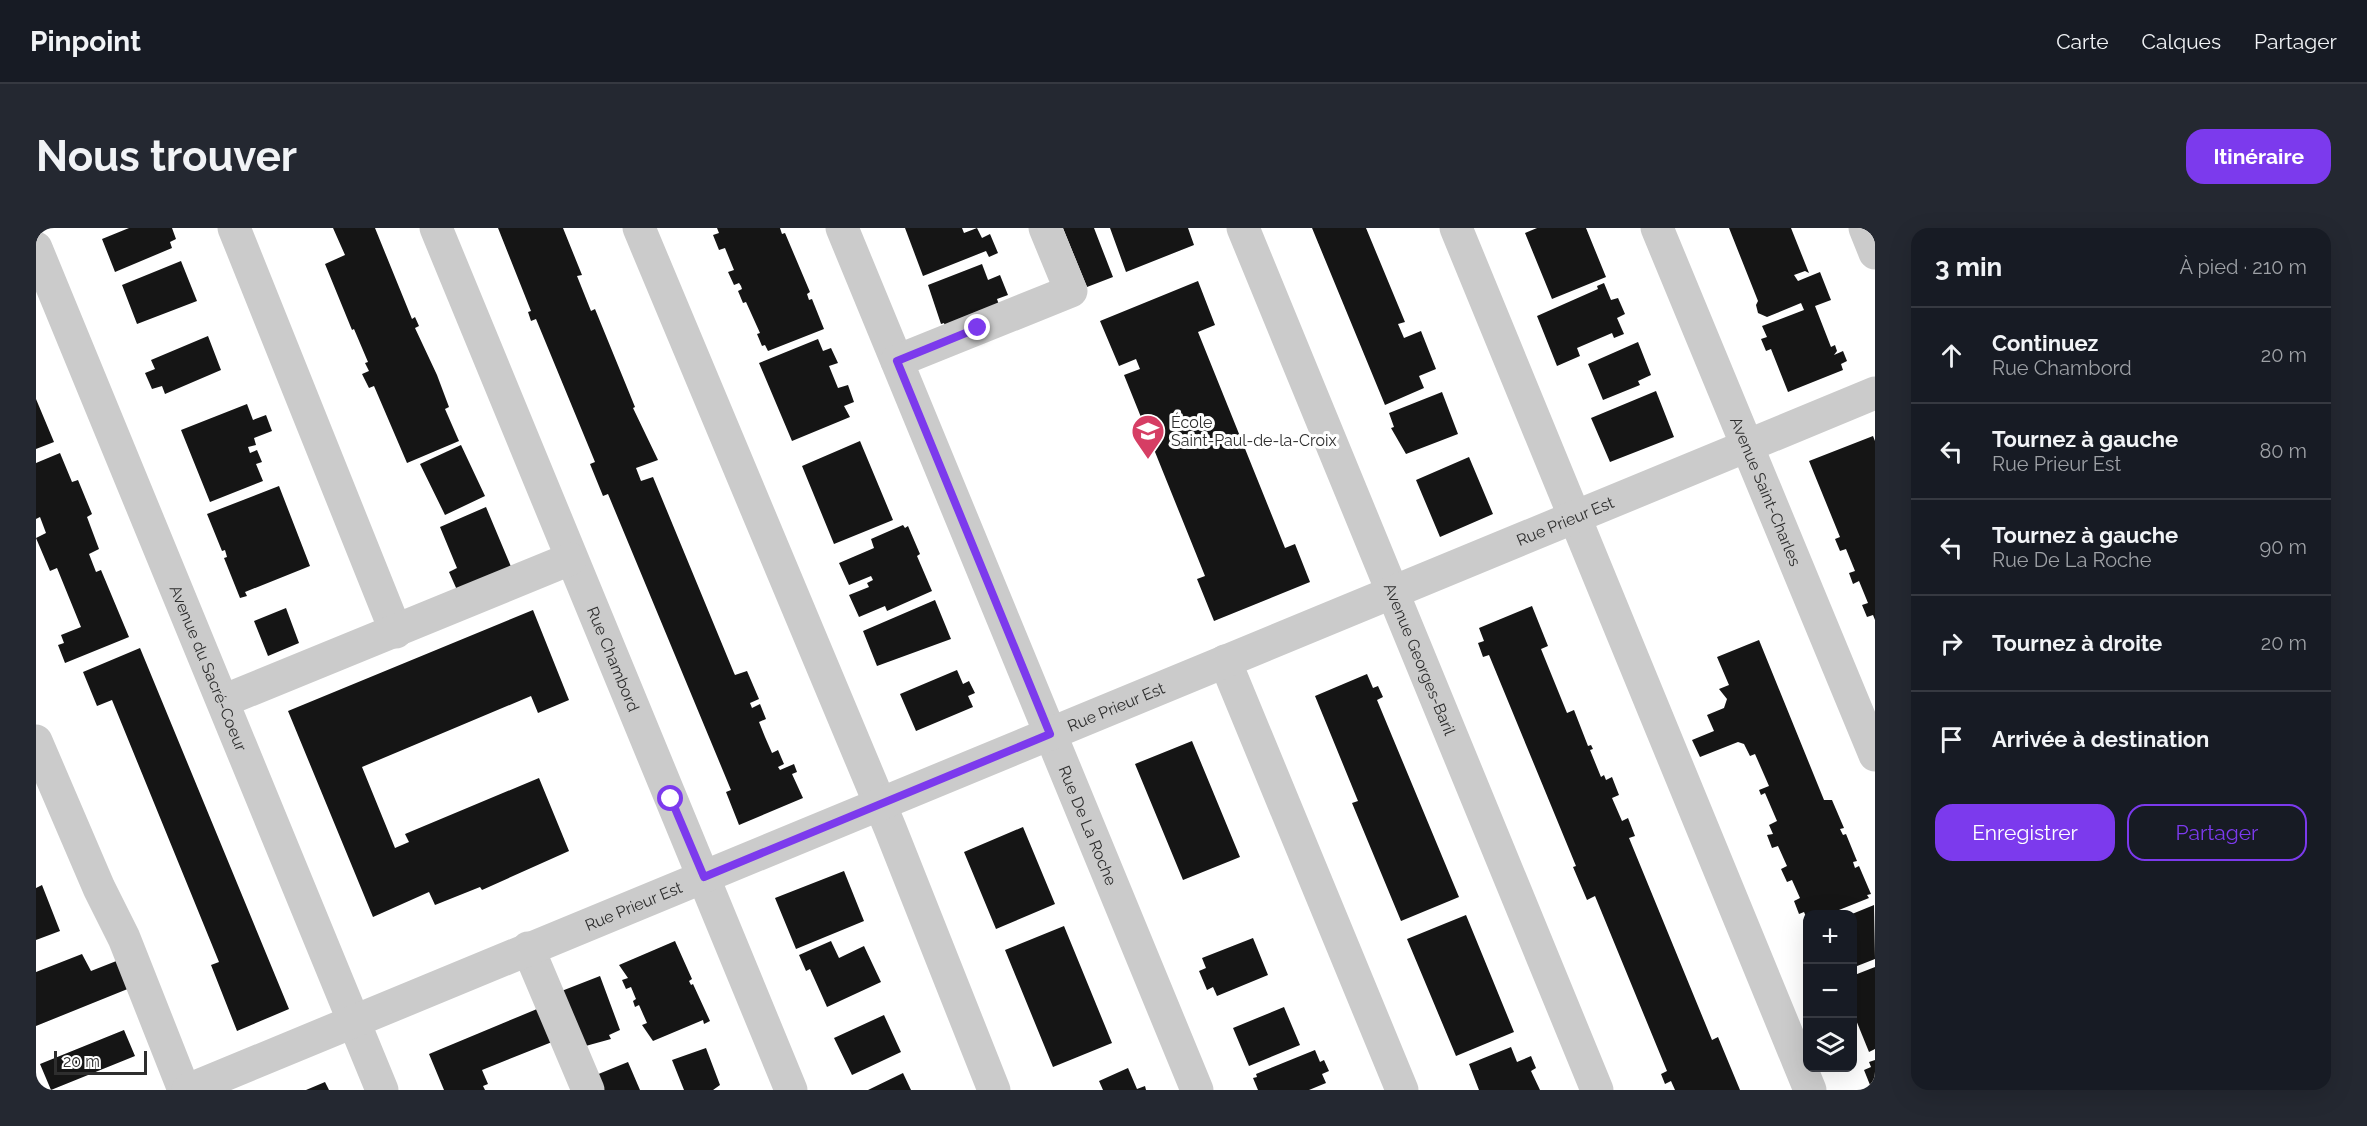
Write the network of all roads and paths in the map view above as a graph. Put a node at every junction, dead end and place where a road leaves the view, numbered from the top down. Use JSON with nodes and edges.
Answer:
{"nodes":[{"id":1,"x":234,"y":228,"type":"edge"},
{"id":2,"x":436,"y":228,"type":"edge"},
{"id":3,"x":639,"y":228,"type":"edge"},
{"id":4,"x":842,"y":228,"type":"edge"},
{"id":5,"x":1046,"y":228,"type":"edge"},
{"id":6,"x":1243,"y":228,"type":"edge"},
{"id":7,"x":1456,"y":228,"type":"edge"},
{"id":8,"x":1658,"y":228,"type":"edge"},
{"id":9,"x":1864,"y":228,"type":"edge"},
{"id":10,"x":36,"y":248,"type":"edge"},
{"id":11,"x":1875,"y":254,"type":"edge"},
{"id":12,"x":897,"y":361,"type":"junction"},
{"id":13,"x":1875,"y":393,"type":"edge"},
{"id":14,"x":1747,"y":445,"type":"junction"},
{"id":15,"x":1575,"y":516,"type":"junction"},
{"id":16,"x":570,"y":559,"type":"junction"},
{"id":17,"x":1392,"y":592,"type":"junction"},
{"id":18,"x":396,"y":632,"type":"junction"},
{"id":19,"x":1225,"y":661,"type":"junction"},
{"id":20,"x":223,"y":701,"type":"junction"},
{"id":21,"x":1050,"y":734,"type":"junction"},
{"id":22,"x":36,"y":741,"type":"edge"},
{"id":23,"x":1875,"y":755,"type":"edge"},
{"id":24,"x":879,"y":803,"type":"junction"},
{"id":25,"x":704,"y":877,"type":"junction"},
{"id":26,"x":528,"y":948,"type":"junction"},
{"id":27,"x":354,"y":1021,"type":"junction"},
{"id":28,"x":183,"y":1090,"type":"edge"},
{"id":29,"x":188,"y":1090,"type":"edge"},
{"id":30,"x":382,"y":1090,"type":"edge"},
{"id":31,"x":588,"y":1090,"type":"edge"},
{"id":32,"x":791,"y":1090,"type":"edge"},
{"id":33,"x":994,"y":1090,"type":"edge"},
{"id":34,"x":1197,"y":1090,"type":"edge"},
{"id":35,"x":1402,"y":1090,"type":"edge"},
{"id":36,"x":1597,"y":1090,"type":"edge"},
{"id":37,"x":1810,"y":1090,"type":"edge"}],
"edges":[{"from":1,"to":18,"type":"street"},
{"from":2,"to":16,"type":"street","name":"Rue Chambord"},
{"from":3,"to":24,"type":"street"},
{"from":4,"to":12,"type":"street","name":"Rue De La Roche"},
{"from":5,"to":12,"type":"street"},
{"from":6,"to":17,"type":"street","name":"Avenue Georges-Baril"},
{"from":7,"to":15,"type":"street"},
{"from":8,"to":14,"type":"street","name":"Avenue Saint-Charles"},
{"from":9,"to":11,"type":"street"},
{"from":10,"to":20,"type":"street","name":"Avenue du Sacré-Coeur"},
{"from":12,"to":21,"type":"street","name":"Rue De La Roche"},
{"from":13,"to":14,"type":"street","name":"Rue Prieur Est"},
{"from":14,"to":15,"type":"street","name":"Rue Prieur Est"},
{"from":14,"to":23,"type":"street","name":"Avenue Saint-Charles"},
{"from":15,"to":17,"type":"street","name":"Rue Prieur Est"},
{"from":15,"to":37,"type":"street"},
{"from":16,"to":18,"type":"street"},
{"from":16,"to":25,"type":"street","name":"Rue Chambord"},
{"from":17,"to":19,"type":"street","name":"Rue Prieur Est"},
{"from":17,"to":36,"type":"street","name":"Avenue Georges-Baril"},
{"from":18,"to":20,"type":"street"},
{"from":19,"to":21,"type":"street","name":"Rue Prieur Est"},
{"from":19,"to":35,"type":"street"},
{"from":20,"to":27,"type":"street","name":"Avenue du Sacré-Coeur"},
{"from":21,"to":24,"type":"street","name":"Rue Prieur Est"},
{"from":21,"to":34,"type":"street","name":"Rue De La Roche"},
{"from":22,"to":28,"type":"street"},
{"from":24,"to":25,"type":"street","name":"Rue Prieur Est"},
{"from":24,"to":33,"type":"street"},
{"from":25,"to":26,"type":"street","name":"Rue Prieur Est"},
{"from":25,"to":32,"type":"street","name":"Rue Chambord"},
{"from":26,"to":27,"type":"street","name":"Rue Prieur Est"},
{"from":26,"to":31,"type":"street"},
{"from":27,"to":29,"type":"street","name":"Rue Prieur Est"},
{"from":27,"to":30,"type":"street","name":"Avenue du Sacré-Coeur"}]}
